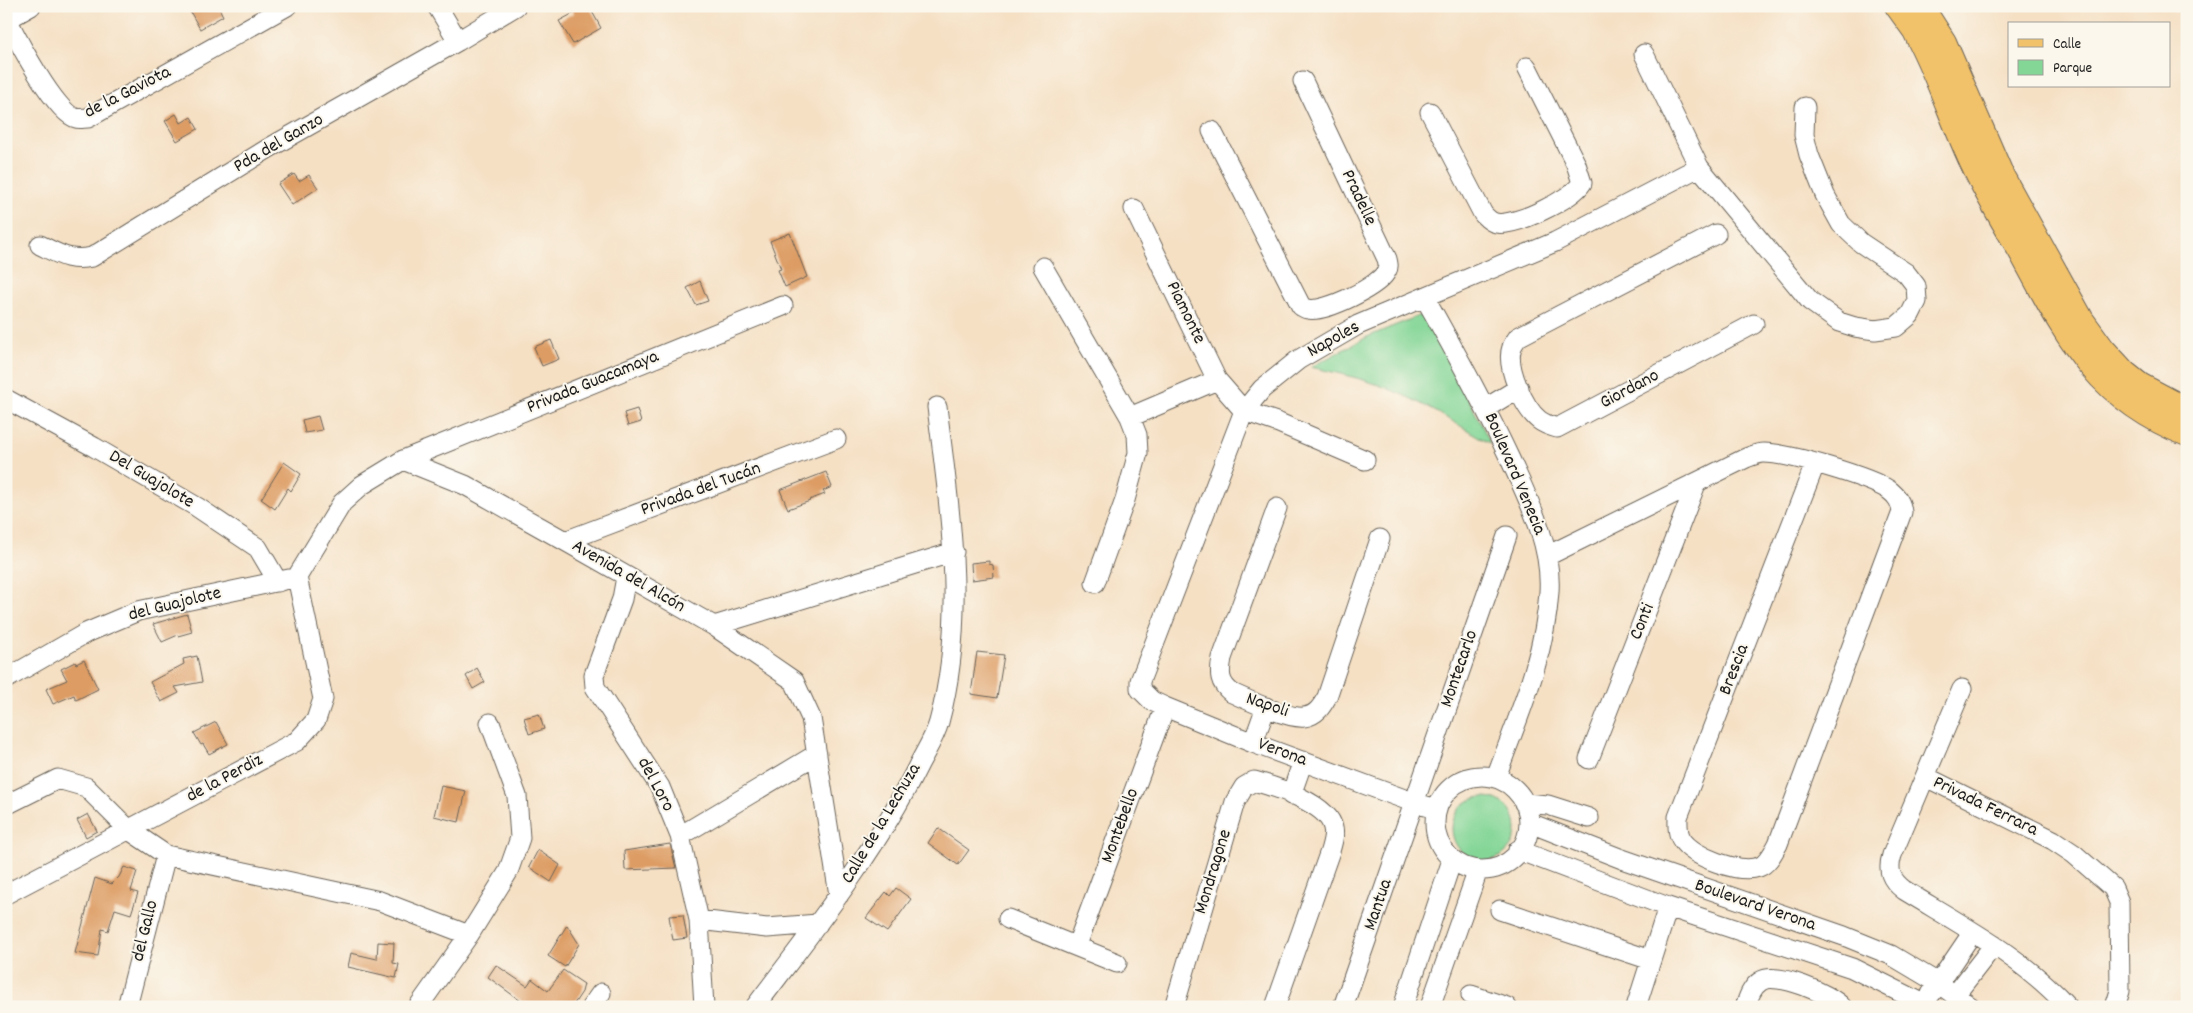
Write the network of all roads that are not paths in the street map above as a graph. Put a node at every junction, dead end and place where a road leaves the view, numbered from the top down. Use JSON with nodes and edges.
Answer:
{"nodes":[{"id":1,"x":31,"y":6,"type":"edge"},
{"id":2,"x":287,"y":6,"type":"edge"},
{"id":3,"x":437,"y":6,"type":"edge"},
{"id":4,"x":516,"y":6,"type":"edge"},
{"id":5,"x":1897,"y":6,"type":"edge"},
{"id":6,"x":1921,"y":6,"type":"edge"},
{"id":7,"x":7,"y":20,"type":"edge"},
{"id":8,"x":458,"y":41,"type":"junction"},
{"id":9,"x":1644,"y":54,"type":"dead end"},
{"id":10,"x":1527,"y":67,"type":"dead end"},
{"id":11,"x":1303,"y":81,"type":"dead end"},
{"id":12,"x":1805,"y":108,"type":"dead end"},
{"id":13,"x":1430,"y":112,"type":"dead end"},
{"id":14,"x":1212,"y":131,"type":"dead end"},
{"id":15,"x":1699,"y":167,"type":"junction"},
{"id":16,"x":1134,"y":209,"type":"dead end"},
{"id":17,"x":1539,"y":213,"type":"junction"},
{"id":18,"x":1716,"y":234,"type":"dead end"},
{"id":19,"x":1555,"y":242,"type":"junction"},
{"id":20,"x":40,"y":245,"type":"dead end"},
{"id":21,"x":1043,"y":267,"type":"dead end"},
{"id":22,"x":1425,"y":298,"type":"junction"},
{"id":23,"x":1347,"y":300,"type":"junction"},
{"id":24,"x":783,"y":306,"type":"dead end"},
{"id":25,"x":1754,"y":324,"type":"dead end"},
{"id":26,"x":1358,"y":325,"type":"junction"},
{"id":27,"x":1217,"y":380,"type":"junction"},
{"id":28,"x":1519,"y":388,"type":"junction"},
{"id":29,"x":2134,"y":394,"type":"junction"},
{"id":30,"x":6,"y":399,"type":"edge"},
{"id":31,"x":937,"y":407,"type":"dead end"},
{"id":32,"x":1486,"y":408,"type":"junction"},
{"id":33,"x":2187,"y":410,"type":"edge"},
{"id":34,"x":1244,"y":411,"type":"junction"},
{"id":35,"x":1130,"y":417,"type":"junction"},
{"id":36,"x":2187,"y":434,"type":"edge"},
{"id":37,"x":836,"y":440,"type":"dead end"},
{"id":38,"x":404,"y":460,"type":"junction"},
{"id":39,"x":1365,"y":460,"type":"dead end"},
{"id":40,"x":1815,"y":464,"type":"junction"},
{"id":41,"x":1696,"y":484,"type":"junction"},
{"id":42,"x":1278,"y":508,"type":"dead end"},
{"id":43,"x":1506,"y":536,"type":"dead end"},
{"id":44,"x":1380,"y":538,"type":"dead end"},
{"id":45,"x":565,"y":541,"type":"junction"},
{"id":46,"x":954,"y":552,"type":"junction"},
{"id":47,"x":1547,"y":556,"type":"junction"},
{"id":48,"x":297,"y":577,"type":"junction"},
{"id":49,"x":626,"y":577,"type":"junction"},
{"id":50,"x":278,"y":582,"type":"junction"},
{"id":51,"x":1095,"y":583,"type":"dead end"},
{"id":52,"x":714,"y":626,"type":"junction"},
{"id":53,"x":6,"y":679,"type":"edge"},
{"id":54,"x":1140,"y":681,"type":"joint"},
{"id":55,"x":1962,"y":689,"type":"dead end"},
{"id":56,"x":1165,"y":707,"type":"junction"},
{"id":57,"x":1266,"y":707,"type":"junction"},
{"id":58,"x":490,"y":723,"type":"dead end"},
{"id":59,"x":1253,"y":743,"type":"junction"},
{"id":60,"x":816,"y":754,"type":"junction"},
{"id":61,"x":1589,"y":759,"type":"dead end"},
{"id":62,"x":1303,"y":761,"type":"junction"},
{"id":63,"x":1926,"y":777,"type":"junction"},
{"id":64,"x":1496,"y":778,"type":"junction"},
{"id":65,"x":1291,"y":795,"type":"junction"},
{"id":66,"x":1415,"y":803,"type":"junction"},
{"id":67,"x":1524,"y":803,"type":"junction"},
{"id":68,"x":6,"y":805,"type":"edge"},
{"id":69,"x":1437,"y":809,"type":"junction"},
{"id":70,"x":1589,"y":818,"type":"dead end"},
{"id":71,"x":1530,"y":823,"type":"junction"},
{"id":72,"x":129,"y":830,"type":"junction"},
{"id":73,"x":680,"y":836,"type":"junction"},
{"id":74,"x":1518,"y":850,"type":"junction"},
{"id":75,"x":166,"y":855,"type":"junction"},
{"id":76,"x":1452,"y":860,"type":"junction"},
{"id":77,"x":1715,"y":862,"type":"junction"},
{"id":78,"x":1478,"y":870,"type":"junction"},
{"id":79,"x":1707,"y":889,"type":"junction"},
{"id":80,"x":6,"y":894,"type":"edge"},
{"id":81,"x":839,"y":895,"type":"junction"},
{"id":82,"x":1668,"y":906,"type":"junction"},
{"id":83,"x":1500,"y":910,"type":"dead end"},
{"id":84,"x":1008,"y":919,"type":"dead end"},
{"id":85,"x":698,"y":920,"type":"junction"},
{"id":86,"x":818,"y":924,"type":"junction"},
{"id":87,"x":1973,"y":932,"type":"junction"},
{"id":88,"x":469,"y":935,"type":"junction"},
{"id":89,"x":1077,"y":945,"type":"junction"},
{"id":90,"x":1994,"y":945,"type":"junction"},
{"id":91,"x":1813,"y":956,"type":"junction"},
{"id":92,"x":1651,"y":960,"type":"junction"},
{"id":93,"x":1117,"y":963,"type":"dead end"},
{"id":94,"x":1938,"y":983,"type":"junction"},
{"id":95,"x":1805,"y":987,"type":"junction"},
{"id":96,"x":1955,"y":995,"type":"junction"},
{"id":97,"x":1471,"y":996,"type":"dead end"},
{"id":98,"x":1927,"y":1005,"type":"edge"},
{"id":99,"x":127,"y":1007,"type":"edge"},
{"id":100,"x":418,"y":1007,"type":"edge"},
{"id":101,"x":704,"y":1007,"type":"edge"},
{"id":102,"x":755,"y":1007,"type":"edge"},
{"id":103,"x":1174,"y":1007,"type":"edge"},
{"id":104,"x":1275,"y":1007,"type":"edge"},
{"id":105,"x":1343,"y":1007,"type":"edge"},
{"id":106,"x":1403,"y":1007,"type":"edge"},
{"id":107,"x":1430,"y":1007,"type":"edge"},
{"id":108,"x":1507,"y":1007,"type":"edge"},
{"id":109,"x":1636,"y":1007,"type":"edge"},
{"id":110,"x":1744,"y":1007,"type":"edge"},
{"id":111,"x":1842,"y":1007,"type":"edge"},
{"id":112,"x":1971,"y":1007,"type":"edge"},
{"id":113,"x":2068,"y":1007,"type":"edge"},
{"id":114,"x":2115,"y":1007,"type":"edge"}],
"edges":[{"from":1,"to":7,"type":"street"},
{"from":2,"to":7,"type":"street","name":"de la Gaviota"},
{"from":3,"to":8,"type":"street"},
{"from":4,"to":8,"type":"street","name":"Pda del Ganzo"},
{"from":5,"to":29,"type":"main road"},
{"from":6,"to":29,"type":"main road"},
{"from":8,"to":20,"type":"street","name":"Pda del Ganzo"},
{"from":9,"to":15,"type":"street"},
{"from":10,"to":17,"type":"street"},
{"from":11,"to":23,"type":"street","name":"Pradelle"},
{"from":12,"to":15,"type":"street"},
{"from":13,"to":17,"type":"street"},
{"from":14,"to":23,"type":"street","name":"Pradelle"},
{"from":15,"to":19,"type":"street","name":"Napoles"},
{"from":16,"to":27,"type":"street","name":"Piamonte"},
{"from":17,"to":19,"type":"street"},
{"from":18,"to":28,"type":"street","name":"Giordano"},
{"from":19,"to":22,"type":"street","name":"Napoles"},
{"from":21,"to":35,"type":"street"},
{"from":22,"to":26,"type":"street","name":"Napoles"},
{"from":22,"to":32,"type":"street","name":"Boulevard Venecia"},
{"from":23,"to":26,"type":"street"},
{"from":24,"to":38,"type":"street","name":"Privada Guacamaya"},
{"from":25,"to":28,"type":"street","name":"Giordano"},
{"from":26,"to":34,"type":"street","name":"Napoles"},
{"from":27,"to":34,"type":"street","name":"Piamonte"},
{"from":27,"to":35,"type":"street"},
{"from":28,"to":32,"type":"street"},
{"from":29,"to":33,"type":"main road"},
{"from":29,"to":36,"type":"main road"},
{"from":30,"to":50,"type":"street","name":"Del Guajolote"},
{"from":31,"to":46,"type":"street","name":"Calle de la Lechuza"},
{"from":32,"to":47,"type":"street","name":"Boulevard Venecia"},
{"from":34,"to":39,"type":"street"},
{"from":34,"to":54,"type":"street","name":"Napoles"},
{"from":35,"to":51,"type":"street"},
{"from":37,"to":45,"type":"street","name":"Privada del Tucán"},
{"from":38,"to":45,"type":"street","name":"Avenida del Alcón"},
{"from":38,"to":48,"type":"street"},
{"from":40,"to":41,"type":"street"},
{"from":40,"to":77,"type":"street","name":"Brescia"},
{"from":40,"to":77,"type":"street","name":"Brescia"},
{"from":41,"to":47,"type":"street"},
{"from":41,"to":61,"type":"street","name":"Conti"},
{"from":42,"to":57,"type":"street","name":"Napoli"},
{"from":43,"to":66,"type":"street","name":"Montecarlo"},
{"from":44,"to":57,"type":"street","name":"Napoli"},
{"from":45,"to":49,"type":"street","name":"Avenida del Alcón"},
{"from":46,"to":52,"type":"street"},
{"from":46,"to":81,"type":"street","name":"Calle de la Lechuza"},
{"from":47,"to":64,"type":"street","name":"Boulevard Venecia"},
{"from":48,"to":50,"type":"street","name":"del Guajolote"},
{"from":48,"to":72,"type":"street","name":"de la Perdiz"},
{"from":49,"to":52,"type":"street","name":"Avenida del Alcón"},
{"from":49,"to":73,"type":"street","name":"del Loro"},
{"from":50,"to":53,"type":"street","name":"del Guajolote"},
{"from":52,"to":60,"type":"street","name":"Avenida del Alcón"},
{"from":54,"to":56,"type":"street","name":"Verona"},
{"from":55,"to":63,"type":"street"},
{"from":56,"to":59,"type":"street","name":"Verona"},
{"from":56,"to":89,"type":"street","name":"Montebello"},
{"from":57,"to":59,"type":"street"},
{"from":58,"to":88,"type":"street"},
{"from":59,"to":62,"type":"street","name":"Verona"},
{"from":60,"to":73,"type":"street"},
{"from":60,"to":81,"type":"street","name":"Avenida del Alcón"},
{"from":62,"to":65,"type":"street"},
{"from":62,"to":66,"type":"street","name":"Verona"},
{"from":63,"to":87,"type":"street","name":"Privada Ferrara"},
{"from":63,"to":114,"type":"street","name":"Privada Ferrara"},
{"from":64,"to":67,"type":"street"},
{"from":64,"to":69,"type":"street"},
{"from":65,"to":103,"type":"street","name":"Mondragone"},
{"from":65,"to":104,"type":"street"},
{"from":66,"to":69,"type":"street","name":"Verona"},
{"from":66,"to":105,"type":"street","name":"Mantua"},
{"from":67,"to":70,"type":"street"},
{"from":67,"to":71,"type":"street"},
{"from":68,"to":72,"type":"street"},
{"from":69,"to":76,"type":"street"},
{"from":71,"to":74,"type":"street"},
{"from":71,"to":79,"type":"street","name":"Boulevard Verona"},
{"from":72,"to":75,"type":"street"},
{"from":72,"to":80,"type":"street"},
{"from":73,"to":85,"type":"street","name":"del Loro"},
{"from":74,"to":78,"type":"street"},
{"from":74,"to":82,"type":"street","name":"Boulevard Verona"},
{"from":75,"to":88,"type":"street"},
{"from":75,"to":99,"type":"street","name":"del Gallo"},
{"from":76,"to":78,"type":"street"},
{"from":76,"to":106,"type":"street"},
{"from":77,"to":79,"type":"street"},
{"from":78,"to":107,"type":"street"},
{"from":79,"to":94,"type":"street","name":"Boulevard Verona"},
{"from":81,"to":86,"type":"street","name":"Calle de la Lechuza"},
{"from":82,"to":91,"type":"street","name":"Boulevard Verona"},
{"from":82,"to":92,"type":"street"},
{"from":83,"to":92,"type":"street"},
{"from":84,"to":89,"type":"street"},
{"from":85,"to":86,"type":"street"},
{"from":85,"to":101,"type":"street","name":"del Loro"},
{"from":86,"to":102,"type":"street","name":"Calle de la Lechuza"},
{"from":87,"to":90,"type":"street","name":"Privada Ferrara"},
{"from":87,"to":94,"type":"street"},
{"from":88,"to":100,"type":"street"},
{"from":89,"to":93,"type":"street"},
{"from":90,"to":96,"type":"street"},
{"from":90,"to":113,"type":"street","name":"Privada Ferrara"},
{"from":91,"to":95,"type":"street"},
{"from":91,"to":98,"type":"street","name":"Boulevard Verona"},
{"from":92,"to":109,"type":"street"},
{"from":94,"to":96,"type":"street","name":"Boulevard Verona"},
{"from":94,"to":98,"type":"street"},
{"from":95,"to":110,"type":"street"},
{"from":95,"to":111,"type":"street"},
{"from":96,"to":112,"type":"street","name":"Boulevard Verona"},
{"from":97,"to":108,"type":"street"}]}
